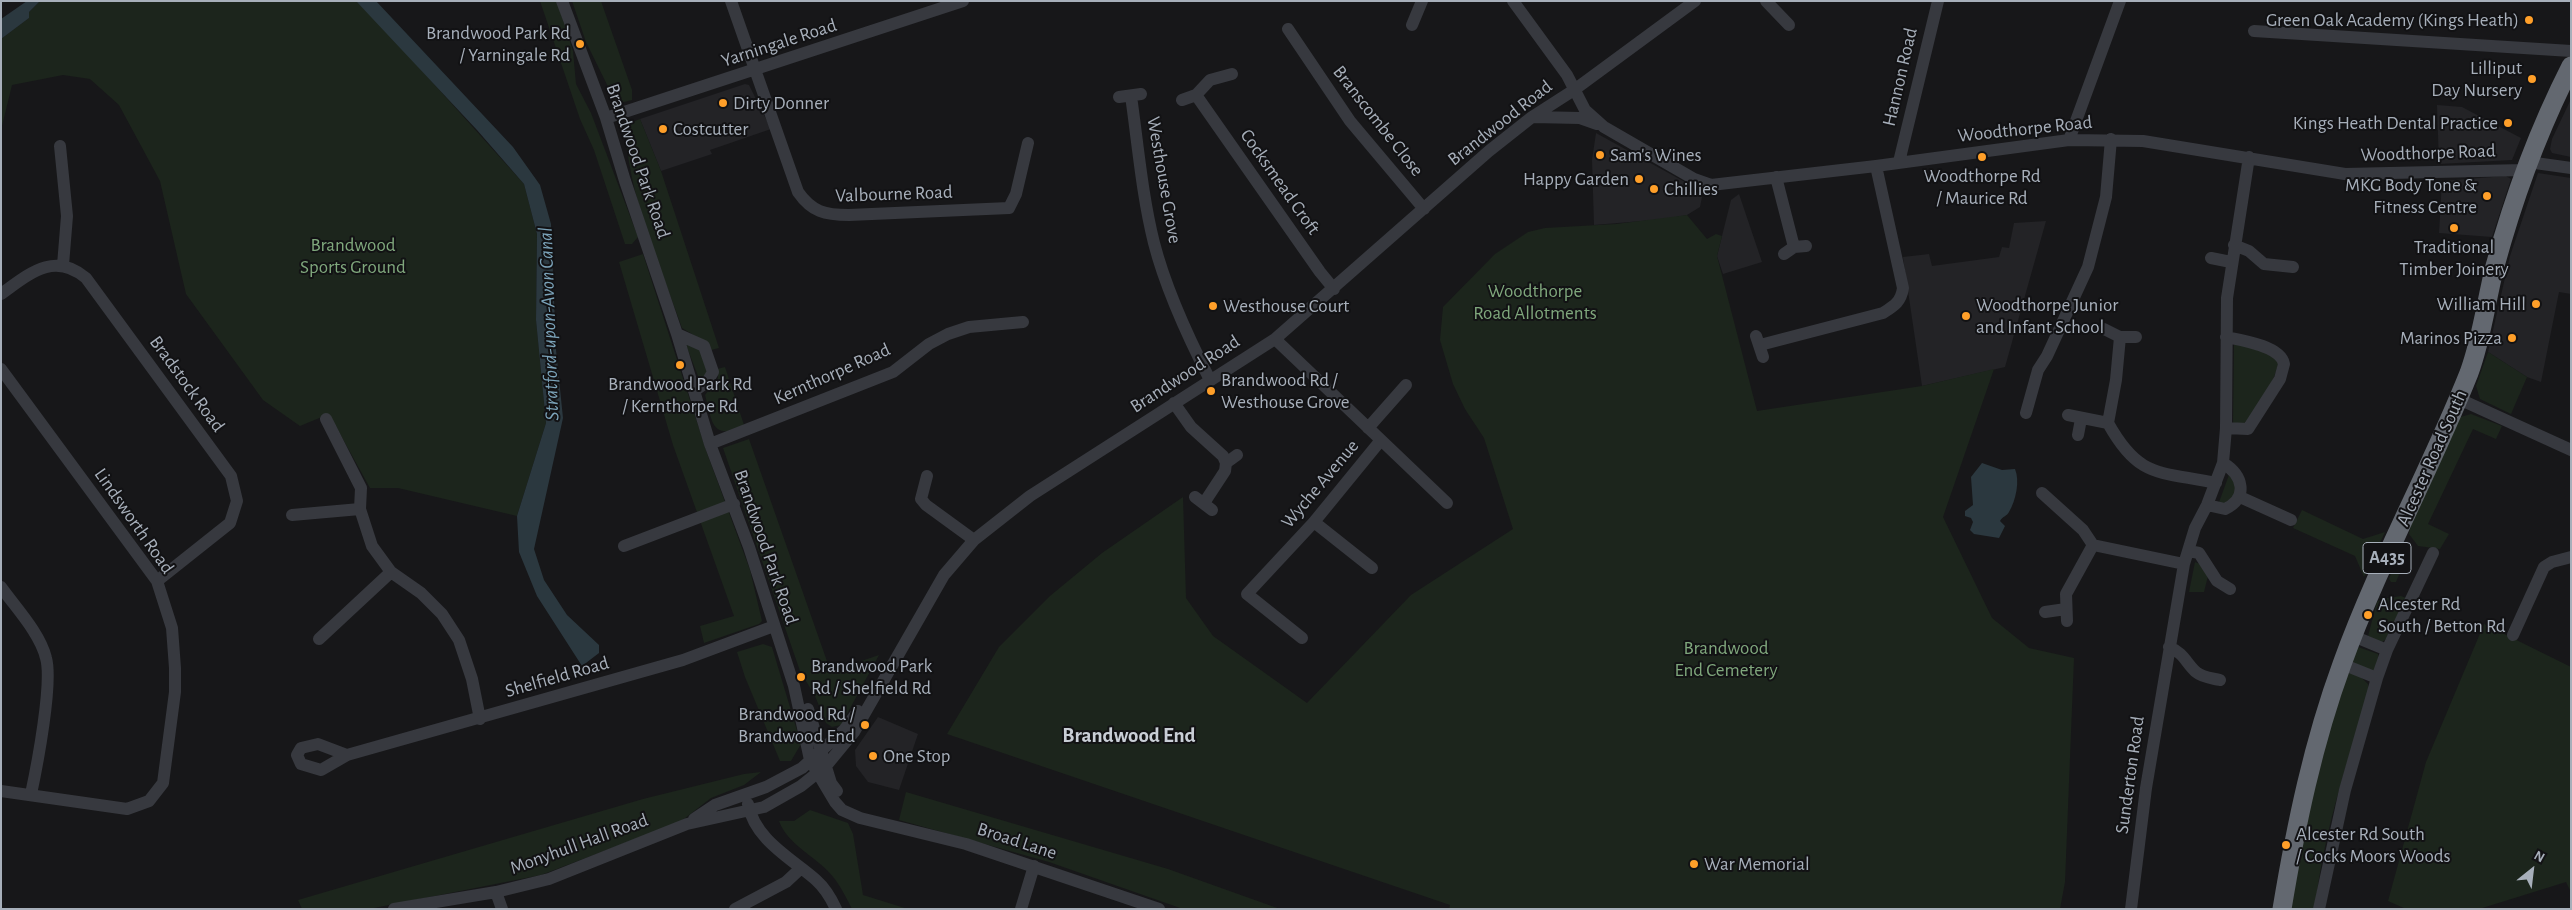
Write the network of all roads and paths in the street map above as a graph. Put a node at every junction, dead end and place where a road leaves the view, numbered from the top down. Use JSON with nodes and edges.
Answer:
{"nodes":[{"id":1,"x":562,"y":1,"type":"edge"},
{"id":2,"x":731,"y":1,"type":"edge"},
{"id":3,"x":964,"y":1,"type":"edge"},
{"id":4,"x":1422,"y":1,"type":"edge"},
{"id":5,"x":1513,"y":1,"type":"edge"},
{"id":6,"x":1695,"y":1,"type":"edge"},
{"id":7,"x":1766,"y":1,"type":"edge"},
{"id":8,"x":1938,"y":1,"type":"edge"},
{"id":9,"x":2120,"y":1,"type":"edge"},
{"id":10,"x":1412,"y":25,"type":"dead end"},
{"id":11,"x":1789,"y":26,"type":"dead end"},
{"id":12,"x":1288,"y":29,"type":"dead end"},
{"id":13,"x":2254,"y":31,"type":"dead end"},
{"id":14,"x":2571,"y":51,"type":"edge"},
{"id":15,"x":2571,"y":66,"type":"edge"},
{"id":16,"x":756,"y":71,"type":"junction"},
{"id":17,"x":1232,"y":74,"type":"dead end"},
{"id":18,"x":1574,"y":90,"type":"junction"},
{"id":19,"x":1196,"y":95,"type":"junction"},
{"id":20,"x":1130,"y":96,"type":"dead end"},
{"id":21,"x":1182,"y":100,"type":"dead end"},
{"id":22,"x":1532,"y":117,"type":"junction"},
{"id":23,"x":606,"y":118,"type":"junction"},
{"id":24,"x":1604,"y":127,"type":"junction"},
{"id":25,"x":2111,"y":139,"type":"junction"},
{"id":26,"x":2069,"y":140,"type":"junction"},
{"id":27,"x":1028,"y":143,"type":"dead end"},
{"id":28,"x":60,"y":146,"type":"dead end"},
{"id":29,"x":2249,"y":157,"type":"junction"},
{"id":30,"x":1899,"y":162,"type":"junction"},
{"id":31,"x":1876,"y":166,"type":"junction"},
{"id":32,"x":2526,"y":166,"type":"junction"},
{"id":33,"x":2571,"y":168,"type":"edge"},
{"id":34,"x":1776,"y":177,"type":"junction"},
{"id":35,"x":1424,"y":209,"type":"junction"},
{"id":36,"x":2234,"y":244,"type":"junction"},
{"id":37,"x":1795,"y":249,"type":"dead end"},
{"id":38,"x":2211,"y":258,"type":"dead end"},
{"id":39,"x":2231,"y":262,"type":"junction"},
{"id":40,"x":63,"y":265,"type":"junction"},
{"id":41,"x":2293,"y":267,"type":"dead end"},
{"id":42,"x":1334,"y":289,"type":"junction"},
{"id":43,"x":1,"y":294,"type":"edge"},
{"id":44,"x":1023,"y":322,"type":"dead end"},
{"id":45,"x":2104,"y":330,"type":"dead end"},
{"id":46,"x":678,"y":334,"type":"junction"},
{"id":47,"x":2120,"y":337,"type":"junction"},
{"id":48,"x":2136,"y":337,"type":"dead end"},
{"id":49,"x":2226,"y":337,"type":"junction"},
{"id":50,"x":1275,"y":338,"type":"junction"},
{"id":51,"x":1760,"y":346,"type":"dead end"},
{"id":52,"x":1,"y":369,"type":"edge"},
{"id":53,"x":1210,"y":380,"type":"junction"},
{"id":54,"x":1406,"y":385,"type":"dead end"},
{"id":55,"x":694,"y":391,"type":"junction"},
{"id":56,"x":2459,"y":399,"type":"junction"},
{"id":57,"x":1174,"y":403,"type":"junction"},
{"id":58,"x":2026,"y":413,"type":"dead end"},
{"id":59,"x":326,"y":419,"type":"dead end"},
{"id":60,"x":2108,"y":423,"type":"junction"},
{"id":61,"x":1368,"y":428,"type":"junction"},
{"id":62,"x":2226,"y":428,"type":"junction"},
{"id":63,"x":2078,"y":435,"type":"dead end"},
{"id":64,"x":1381,"y":440,"type":"junction"},
{"id":65,"x":710,"y":444,"type":"junction"},
{"id":66,"x":2571,"y":450,"type":"edge"},
{"id":67,"x":2223,"y":463,"type":"junction"},
{"id":68,"x":927,"y":476,"type":"dead end"},
{"id":69,"x":2216,"y":483,"type":"junction"},
{"id":70,"x":2042,"y":493,"type":"dead end"},
{"id":71,"x":2240,"y":497,"type":"junction"},
{"id":72,"x":1204,"y":503,"type":"dead end"},
{"id":73,"x":1447,"y":503,"type":"dead end"},
{"id":74,"x":734,"y":504,"type":"junction"},
{"id":75,"x":2207,"y":506,"type":"junction"},
{"id":76,"x":360,"y":509,"type":"junction"},
{"id":77,"x":292,"y":515,"type":"dead end"},
{"id":78,"x":2291,"y":520,"type":"dead end"},
{"id":79,"x":1314,"y":522,"type":"junction"},
{"id":80,"x":974,"y":540,"type":"junction"},
{"id":81,"x":2093,"y":545,"type":"junction"},
{"id":82,"x":624,"y":546,"type":"dead end"},
{"id":83,"x":2188,"y":551,"type":"junction"},
{"id":84,"x":2433,"y":553,"type":"dead end"},
{"id":85,"x":2571,"y":557,"type":"edge"},
{"id":86,"x":2184,"y":564,"type":"junction"},
{"id":87,"x":1372,"y":568,"type":"dead end"},
{"id":88,"x":391,"y":572,"type":"junction"},
{"id":89,"x":157,"y":581,"type":"junction"},
{"id":90,"x":1,"y":587,"type":"edge"},
{"id":91,"x":2230,"y":589,"type":"dead end"},
{"id":92,"x":2045,"y":612,"type":"dead end"},
{"id":93,"x":774,"y":626,"type":"junction"},
{"id":94,"x":2513,"y":635,"type":"dead end"},
{"id":95,"x":2353,"y":636,"type":"junction"},
{"id":96,"x":1302,"y":638,"type":"dead end"},
{"id":97,"x":319,"y":639,"type":"dead end"},
{"id":98,"x":2169,"y":647,"type":"junction"},
{"id":99,"x":2387,"y":650,"type":"junction"},
{"id":100,"x":2342,"y":664,"type":"junction"},
{"id":101,"x":2377,"y":678,"type":"junction"},
{"id":102,"x":2220,"y":680,"type":"dead end"},
{"id":103,"x":794,"y":686,"type":"junction"},
{"id":104,"x":480,"y":719,"type":"junction"},
{"id":105,"x":347,"y":755,"type":"dead end"},
{"id":106,"x":810,"y":760,"type":"junction"},
{"id":107,"x":822,"y":762,"type":"junction"},
{"id":108,"x":801,"y":786,"type":"junction"},
{"id":109,"x":1,"y":791,"type":"edge"},
{"id":110,"x":31,"y":794,"type":"junction"},
{"id":111,"x":746,"y":795,"type":"junction"},
{"id":112,"x":842,"y":810,"type":"junction"},
{"id":113,"x":749,"y":812,"type":"junction"},
{"id":114,"x":860,"y":818,"type":"junction"},
{"id":115,"x":687,"y":824,"type":"junction"},
{"id":116,"x":1034,"y":866,"type":"junction"},
{"id":117,"x":800,"y":869,"type":"junction"},
{"id":118,"x":496,"y":892,"type":"junction"},
{"id":119,"x":394,"y":909,"type":"edge"},
{"id":120,"x":502,"y":909,"type":"edge"},
{"id":121,"x":735,"y":909,"type":"edge"},
{"id":122,"x":836,"y":909,"type":"edge"},
{"id":123,"x":1021,"y":909,"type":"edge"},
{"id":124,"x":1160,"y":909,"type":"edge"},
{"id":125,"x":2131,"y":909,"type":"edge"},
{"id":126,"x":2282,"y":909,"type":"edge"},
{"id":127,"x":2319,"y":909,"type":"edge"}],
"edges":[{"from":1,"to":23,"type":"street","name":"Brandwood Park Road"},
{"from":2,"to":16,"type":"street","name":"Valbourne Road"},
{"from":3,"to":16,"type":"street","name":"Yarningale Road"},
{"from":4,"to":10,"type":"street"},
{"from":5,"to":18,"type":"street"},
{"from":6,"to":18,"type":"street","name":"Brandwood Road"},
{"from":7,"to":11,"type":"street"},
{"from":8,"to":30,"type":"street","name":"Hannon Road"},
{"from":9,"to":26,"type":"street"},
{"from":12,"to":35,"type":"street","name":"Branscombe Close"},
{"from":13,"to":14,"type":"street"},
{"from":15,"to":32,"type":"highway","name":"Alcester Road South","number":"A435"},
{"from":16,"to":23,"type":"street","name":"Yarningale Road"},
{"from":16,"to":27,"type":"street","name":"Valbourne Road"},
{"from":17,"to":19,"type":"street"},
{"from":18,"to":22,"type":"street","name":"Brandwood Road"},
{"from":18,"to":24,"type":"street","name":"Woodthorpe Road"},
{"from":19,"to":21,"type":"street"},
{"from":19,"to":42,"type":"street","name":"Cocksmead Croft"},
{"from":20,"to":53,"type":"street","name":"Westhouse Grove"},
{"from":22,"to":24,"type":"street","name":"Woodthorpe Road"},
{"from":22,"to":35,"type":"street","name":"Brandwood Road"},
{"from":23,"to":46,"type":"street","name":"Brandwood Park Road"},
{"from":24,"to":34,"type":"street","name":"Woodthorpe Road"},
{"from":25,"to":26,"type":"street","name":"Woodthorpe Road"},
{"from":25,"to":29,"type":"street","name":"Woodthorpe Road"},
{"from":25,"to":58,"type":"street"},
{"from":26,"to":30,"type":"street","name":"Woodthorpe Road"},
{"from":28,"to":40,"type":"street"},
{"from":29,"to":32,"type":"street","name":"Woodthorpe Road"},
{"from":29,"to":36,"type":"street","name":"Sunderton Road"},
{"from":30,"to":31,"type":"street","name":"Woodthorpe Road"},
{"from":31,"to":34,"type":"street","name":"Woodthorpe Road"},
{"from":31,"to":51,"type":"street"},
{"from":32,"to":33,"type":"street","name":"Woodthorpe Road"},
{"from":32,"to":56,"type":"highway","name":"Alcester Road South","number":"A435"},
{"from":34,"to":37,"type":"street"},
{"from":35,"to":42,"type":"street","name":"Brandwood Road"},
{"from":36,"to":39,"type":"street","name":"Sunderton Road"},
{"from":36,"to":41,"type":"street"},
{"from":38,"to":39,"type":"street"},
{"from":39,"to":49,"type":"street","name":"Sunderton Road"},
{"from":40,"to":43,"type":"street"},
{"from":40,"to":89,"type":"street","name":"Bradstock Road"},
{"from":42,"to":50,"type":"street","name":"Brandwood Road"},
{"from":44,"to":65,"type":"street","name":"Kernthorpe Road"},
{"from":45,"to":47,"type":"street"},
{"from":46,"to":55,"type":"street","name":"Brandwood Park Road"},
{"from":46,"to":55,"type":"street"},
{"from":47,"to":48,"type":"street"},
{"from":47,"to":60,"type":"street"},
{"from":49,"to":62,"type":"street","name":"Sunderton Road"},
{"from":49,"to":62,"type":"street"},
{"from":50,"to":53,"type":"street","name":"Brandwood Road"},
{"from":50,"to":61,"type":"street","name":"Wyche Avenue"},
{"from":52,"to":89,"type":"street","name":"Lindsworth Road"},
{"from":53,"to":57,"type":"street","name":"Brandwood Road"},
{"from":54,"to":61,"type":"street"},
{"from":55,"to":65,"type":"street","name":"Brandwood Park Road"},
{"from":56,"to":66,"type":"street"},
{"from":56,"to":95,"type":"highway","name":"Alcester Road South","number":"A435"},
{"from":57,"to":72,"type":"street"},
{"from":57,"to":80,"type":"street","name":"Brandwood Road"},
{"from":59,"to":76,"type":"street"},
{"from":60,"to":63,"type":"street"},
{"from":60,"to":69,"type":"street"},
{"from":61,"to":64,"type":"street","name":"Wyche Avenue"},
{"from":62,"to":67,"type":"street","name":"Sunderton Road"},
{"from":64,"to":73,"type":"street"},
{"from":64,"to":79,"type":"street","name":"Wyche Avenue"},
{"from":65,"to":74,"type":"street","name":"Brandwood Park Road"},
{"from":67,"to":69,"type":"street","name":"Sunderton Road"},
{"from":67,"to":71,"type":"street"},
{"from":68,"to":80,"type":"street"},
{"from":69,"to":75,"type":"street","name":"Sunderton Road"},
{"from":70,"to":81,"type":"street"},
{"from":71,"to":75,"type":"street"},
{"from":71,"to":78,"type":"street"},
{"from":74,"to":82,"type":"street"},
{"from":74,"to":93,"type":"street","name":"Brandwood Park Road"},
{"from":75,"to":83,"type":"street","name":"Sunderton Road"},
{"from":76,"to":77,"type":"street"},
{"from":76,"to":88,"type":"street"},
{"from":79,"to":87,"type":"street"},
{"from":79,"to":96,"type":"street","name":"Wyche Avenue"},
{"from":80,"to":107,"type":"street","name":"Brandwood Road"},
{"from":81,"to":86,"type":"street"},
{"from":81,"to":92,"type":"street"},
{"from":83,"to":86,"type":"street","name":"Sunderton Road"},
{"from":83,"to":91,"type":"street"},
{"from":84,"to":99,"type":"street"},
{"from":85,"to":94,"type":"street"},
{"from":86,"to":98,"type":"street","name":"Sunderton Road"},
{"from":88,"to":97,"type":"street"},
{"from":88,"to":104,"type":"street"},
{"from":89,"to":110,"type":"street","name":"Lindsworth Road"},
{"from":90,"to":110,"type":"street"},
{"from":93,"to":103,"type":"street","name":"Brandwood Park Road"},
{"from":93,"to":104,"type":"street","name":"Shelfield Road"},
{"from":95,"to":99,"type":"street"},
{"from":95,"to":100,"type":"highway","name":"Alcester Road South","number":"A435"},
{"from":98,"to":102,"type":"street"},
{"from":98,"to":125,"type":"street","name":"Sunderton Road"},
{"from":99,"to":101,"type":"street"},
{"from":100,"to":101,"type":"street"},
{"from":100,"to":126,"type":"highway","name":"Alcester Road South","number":"A435"},
{"from":101,"to":127,"type":"street"},
{"from":103,"to":106,"type":"street","name":"Brandwood Park Road"},
{"from":103,"to":107,"type":"street","name":"Brandwood Park Road"},
{"from":104,"to":105,"type":"street","name":"Shelfield Road"},
{"from":106,"to":107,"type":"street","name":"Brandwood Road"},
{"from":106,"to":111,"type":"street","name":"Monyhull Hall Road"},
{"from":107,"to":108,"type":"street","name":"Monyhull Hall Road"},
{"from":107,"to":112,"type":"street"},
{"from":107,"to":114,"type":"street"},
{"from":108,"to":112,"type":"street","name":"Broad Lane"},
{"from":108,"to":113,"type":"street","name":"Monyhull Hall Road"},
{"from":109,"to":110,"type":"street","name":"Lindsworth Road"},
{"from":111,"to":113,"type":"street"},
{"from":111,"to":115,"type":"street","name":"Monyhull Hall Road"},
{"from":112,"to":114,"type":"street","name":"Broad Lane"},
{"from":113,"to":115,"type":"street","name":"Monyhull Hall Road"},
{"from":113,"to":117,"type":"street"},
{"from":114,"to":116,"type":"street","name":"Broad Lane"},
{"from":115,"to":118,"type":"street","name":"Monyhull Hall Road"},
{"from":116,"to":123,"type":"street"},
{"from":116,"to":124,"type":"street","name":"Broad Lane"},
{"from":117,"to":121,"type":"street"},
{"from":117,"to":122,"type":"street"},
{"from":118,"to":119,"type":"street","name":"Monyhull Hall Road"},
{"from":118,"to":120,"type":"street"}]}
